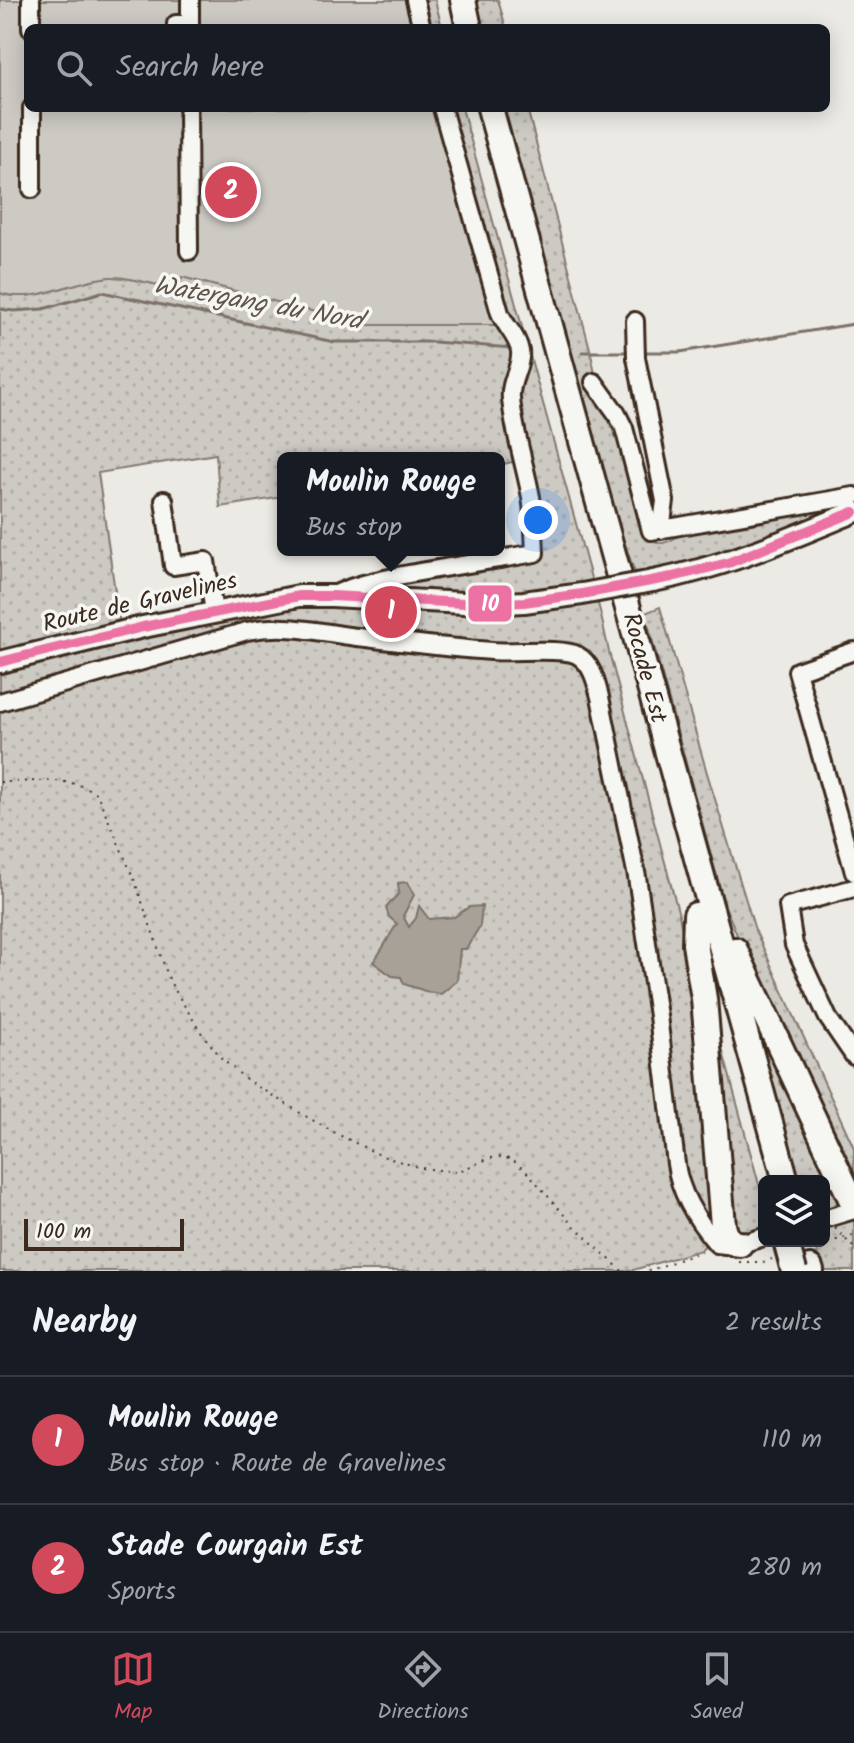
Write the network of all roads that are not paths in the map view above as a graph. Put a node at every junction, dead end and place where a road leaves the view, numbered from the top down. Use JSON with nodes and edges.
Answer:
{"nodes":[{"id":1,"x":31,"y":0,"type":"edge"},
{"id":2,"x":190,"y":0,"type":"edge"},
{"id":3,"x":415,"y":0,"type":"edge"},
{"id":4,"x":447,"y":0,"type":"edge"},
{"id":5,"x":463,"y":0,"type":"edge"},
{"id":6,"x":31,"y":24,"type":"edge"},
{"id":7,"x":190,"y":24,"type":"edge"},
{"id":8,"x":421,"y":24,"type":"edge"},
{"id":9,"x":453,"y":24,"type":"edge"},
{"id":10,"x":468,"y":24,"type":"edge"},
{"id":11,"x":32,"y":112,"type":"edge"},
{"id":12,"x":188,"y":112,"type":"edge"},
{"id":13,"x":443,"y":112,"type":"edge"},
{"id":14,"x":475,"y":112,"type":"edge"},
{"id":15,"x":491,"y":112,"type":"edge"},
{"id":16,"x":32,"y":189,"type":"dead end"},
{"id":17,"x":189,"y":251,"type":"dead end"},
{"id":18,"x":635,"y":321,"type":"dead end"},
{"id":19,"x":594,"y":382,"type":"dead end"},
{"id":20,"x":854,"y":496,"type":"edge"},
{"id":21,"x":164,"y":500,"type":"dead end"},
{"id":22,"x":854,"y":512,"type":"edge"},
{"id":23,"x":661,"y":530,"type":"junction"},
{"id":24,"x":332,"y":596,"type":"junction"},
{"id":25,"x":377,"y":598,"type":"junction"},
{"id":26,"x":214,"y":612,"type":"junction"},
{"id":27,"x":374,"y":639,"type":"junction"},
{"id":28,"x":852,"y":657,"type":"edge"},
{"id":29,"x":0,"y":662,"type":"edge"},
{"id":30,"x":0,"y":702,"type":"edge"},
{"id":31,"x":689,"y":829,"type":"junction"},
{"id":32,"x":854,"y":872,"type":"edge"},
{"id":33,"x":854,"y":888,"type":"edge"},
{"id":34,"x":696,"y":915,"type":"junction"},
{"id":35,"x":854,"y":1056,"type":"edge"},
{"id":36,"x":768,"y":1175,"type":"edge"},
{"id":37,"x":784,"y":1175,"type":"edge"},
{"id":38,"x":854,"y":1208,"type":"edge"},
{"id":39,"x":830,"y":1217,"type":"edge"},
{"id":40,"x":758,"y":1239,"type":"edge"},
{"id":41,"x":740,"y":1244,"type":"junction"},
{"id":42,"x":789,"y":1247,"type":"edge"},
{"id":43,"x":802,"y":1247,"type":"edge"},
{"id":44,"x":802,"y":1270,"type":"edge"}],
"edges":[{"from":1,"to":6,"type":"street"},
{"from":2,"to":7,"type":"street"},
{"from":3,"to":8,"type":"street"},
{"from":4,"to":9,"type":"highway"},
{"from":5,"to":10,"type":"highway"},
{"from":11,"to":16,"type":"street"},
{"from":12,"to":17,"type":"street"},
{"from":13,"to":24,"type":"street"},
{"from":14,"to":34,"type":"highway","name":"Rocade Est"},
{"from":15,"to":31,"type":"highway","name":"Rocade Est"},
{"from":18,"to":23,"type":"street"},
{"from":19,"to":23,"type":"street"},
{"from":20,"to":23,"type":"street"},
{"from":21,"to":26,"type":"street"},
{"from":22,"to":25,"type":"main road","name":"Route de Gravelines","bridge":true},
{"from":24,"to":25,"type":"main road","name":"Route de Gravelines"},
{"from":24,"to":26,"type":"main road","name":"Route de Gravelines"},
{"from":25,"to":27,"type":"street"},
{"from":26,"to":29,"type":"main road","name":"Route de Gravelines"},
{"from":27,"to":30,"type":"street"},
{"from":27,"to":41,"type":"street"},
{"from":28,"to":32,"type":"street"},
{"from":31,"to":37,"type":"highway","name":"Rocade Est"},
{"from":31,"to":38,"type":"highway"},
{"from":33,"to":35,"type":"street"},
{"from":34,"to":36,"type":"highway","name":"Rocade Est"},
{"from":34,"to":41,"type":"highway"},
{"from":38,"to":39,"type":"street"},
{"from":40,"to":41,"type":"street"},
{"from":42,"to":44,"type":"highway","bridge":true},
{"from":43,"to":44,"type":"highway"}]}
